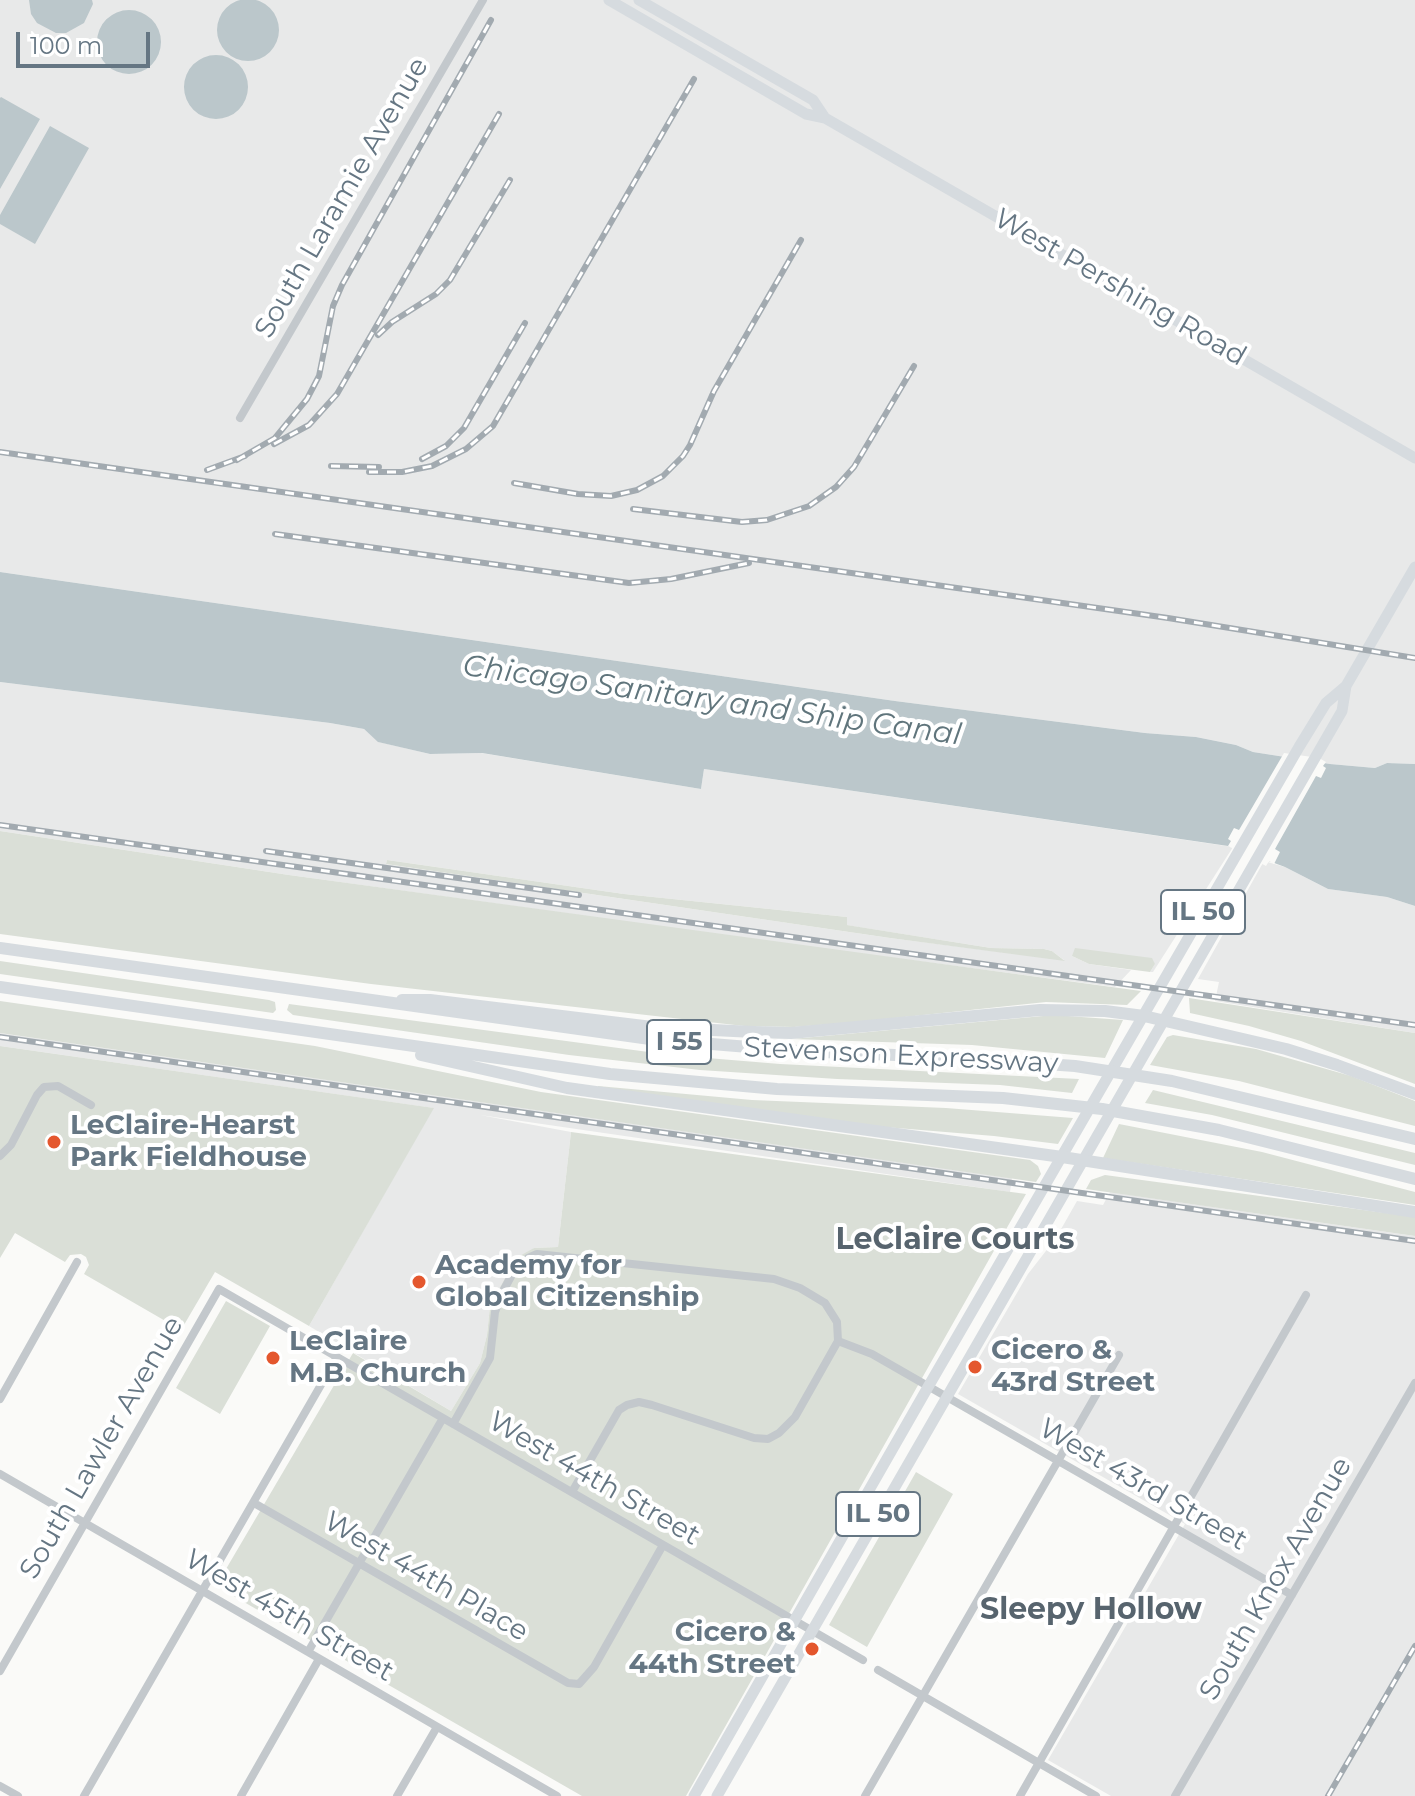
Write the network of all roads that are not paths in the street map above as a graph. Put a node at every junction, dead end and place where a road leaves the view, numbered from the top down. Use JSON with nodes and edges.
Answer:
{"nodes":[{"id":1,"x":483,"y":0,"type":"edge"},
{"id":2,"x":639,"y":0,"type":"edge"},
{"id":3,"x":614,"y":1,"type":"edge"},
{"id":4,"x":825,"y":118,"type":"junction"},
{"id":5,"x":240,"y":418,"type":"dead end"},
{"id":6,"x":1415,"y":458,"type":"edge"},
{"id":7,"x":1415,"y":567,"type":"edge"},
{"id":8,"x":1346,"y":686,"type":"junction"},
{"id":9,"x":0,"y":948,"type":"edge"},
{"id":10,"x":0,"y":987,"type":"edge"},
{"id":11,"x":351,"y":999,"type":"junction"},
{"id":12,"x":1144,"y":1016,"type":"junction"},
{"id":13,"x":1165,"y":1021,"type":"junction"},
{"id":14,"x":356,"y":1039,"type":"junction"},
{"id":15,"x":1415,"y":1094,"type":"edge"},
{"id":16,"x":91,"y":1105,"type":"dead end"},
{"id":17,"x":1415,"y":1139,"type":"edge"},
{"id":18,"x":0,"y":1156,"type":"edge"},
{"id":19,"x":1062,"y":1157,"type":"junction"},
{"id":20,"x":1085,"y":1161,"type":"junction"},
{"id":21,"x":1415,"y":1179,"type":"edge"},
{"id":22,"x":1415,"y":1212,"type":"edge"},
{"id":23,"x":75,"y":1266,"type":"dead end"},
{"id":24,"x":219,"y":1289,"type":"joint"},
{"id":25,"x":1306,"y":1295,"type":"dead end"},
{"id":26,"x":838,"y":1341,"type":"junction"},
{"id":27,"x":1119,"y":1355,"type":"dead end"},
{"id":28,"x":337,"y":1357,"type":"junction"},
{"id":29,"x":1415,"y":1383,"type":"edge"},
{"id":30,"x":928,"y":1387,"type":"junction"},
{"id":31,"x":945,"y":1397,"type":"junction"},
{"id":32,"x":0,"y":1399,"type":"edge"},
{"id":33,"x":443,"y":1418,"type":"junction"},
{"id":34,"x":453,"y":1424,"type":"junction"},
{"id":35,"x":1058,"y":1462,"type":"junction"},
{"id":36,"x":0,"y":1474,"type":"edge"},
{"id":37,"x":572,"y":1492,"type":"junction"},
{"id":38,"x":254,"y":1503,"type":"junction"},
{"id":39,"x":84,"y":1523,"type":"junction"},
{"id":40,"x":1174,"y":1528,"type":"junction"},
{"id":41,"x":663,"y":1545,"type":"junction"},
{"id":42,"x":359,"y":1564,"type":"junction"},
{"id":43,"x":202,"y":1591,"type":"junction"},
{"id":44,"x":1292,"y":1595,"type":"junction"},
{"id":45,"x":795,"y":1621,"type":"junction"},
{"id":46,"x":812,"y":1630,"type":"junction"},
{"id":47,"x":308,"y":1652,"type":"junction"},
{"id":48,"x":319,"y":1659,"type":"junction"},
{"id":49,"x":863,"y":1660,"type":"dead end"},
{"id":50,"x":878,"y":1670,"type":"dead end"},
{"id":51,"x":0,"y":1671,"type":"edge"},
{"id":52,"x":923,"y":1696,"type":"junction"},
{"id":53,"x":437,"y":1727,"type":"junction"},
{"id":54,"x":1039,"y":1763,"type":"junction"},
{"id":55,"x":0,"y":1786,"type":"edge"},
{"id":56,"x":555,"y":1795,"type":"edge"},
{"id":57,"x":18,"y":1796,"type":"edge"},
{"id":58,"x":84,"y":1796,"type":"edge"},
{"id":59,"x":241,"y":1796,"type":"edge"},
{"id":60,"x":397,"y":1796,"type":"edge"},
{"id":61,"x":694,"y":1796,"type":"edge"},
{"id":62,"x":717,"y":1796,"type":"edge"},
{"id":63,"x":865,"y":1796,"type":"edge"},
{"id":64,"x":1020,"y":1796,"type":"edge"},
{"id":65,"x":1096,"y":1796,"type":"edge"},
{"id":66,"x":1175,"y":1796,"type":"edge"}],
"edges":[{"from":1,"to":5,"type":"street","name":"South Laramie Avenue"},
{"from":2,"to":4,"type":"main road","name":"West Pershing Road"},
{"from":3,"to":4,"type":"main road","name":"West Pershing Road"},
{"from":4,"to":6,"type":"main road","name":"West Pershing Road"},
{"from":7,"to":8,"type":"main road","number":"IL 50"},
{"from":8,"to":12,"type":"main road","number":"IL 50"},
{"from":8,"to":13,"type":"main road","number":"IL 50"},
{"from":9,"to":11,"type":"highway","name":"Stevenson Expressway","number":"I 55"},
{"from":10,"to":14,"type":"highway","number":"I 55"},
{"from":11,"to":12,"type":"highway"},
{"from":11,"to":17,"type":"highway","name":"Stevenson Expressway","number":"I 55"},
{"from":12,"to":13,"type":"highway"},
{"from":12,"to":19,"type":"main road","number":"IL 50"},
{"from":13,"to":15,"type":"highway"},
{"from":13,"to":20,"type":"main road","number":"IL 50"},
{"from":14,"to":19,"type":"highway"},
{"from":14,"to":21,"type":"highway","name":"Stevenson Expressway","number":"I 55"},
{"from":16,"to":18,"type":"street"},
{"from":19,"to":20,"type":"highway"},
{"from":19,"to":30,"type":"main road","number":"IL 50"},
{"from":20,"to":22,"type":"highway"},
{"from":20,"to":31,"type":"main road","number":"IL 50"},
{"from":23,"to":32,"type":"street"},
{"from":24,"to":28,"type":"street","name":"West 44th Street"},
{"from":24,"to":39,"type":"street","name":"South Lawler Avenue"},
{"from":25,"to":40,"type":"street"},
{"from":26,"to":30,"type":"street","name":"West 43rd Street"},
{"from":26,"to":34,"type":"street"},
{"from":26,"to":37,"type":"street"},
{"from":27,"to":35,"type":"street"},
{"from":28,"to":33,"type":"street","name":"West 44th Street"},
{"from":28,"to":38,"type":"street"},
{"from":29,"to":44,"type":"street","name":"South Knox Avenue"},
{"from":30,"to":31,"type":"street","name":"West 43rd Street"},
{"from":30,"to":45,"type":"main road","number":"IL 50"},
{"from":31,"to":35,"type":"street","name":"West 43rd Street"},
{"from":31,"to":46,"type":"main road","number":"IL 50"},
{"from":33,"to":34,"type":"street","name":"West 44th Street"},
{"from":33,"to":42,"type":"street"},
{"from":34,"to":37,"type":"street","name":"West 44th Street"},
{"from":35,"to":40,"type":"street","name":"West 43rd Street"},
{"from":35,"to":52,"type":"street"},
{"from":36,"to":39,"type":"street","name":"West 45th Street"},
{"from":37,"to":41,"type":"street","name":"West 44th Street"},
{"from":38,"to":42,"type":"street","name":"West 44th Place"},
{"from":38,"to":43,"type":"street"},
{"from":39,"to":43,"type":"street","name":"West 45th Street"},
{"from":39,"to":51,"type":"street","name":"South Lawler Avenue"},
{"from":40,"to":44,"type":"street","name":"West 43rd Street"},
{"from":40,"to":54,"type":"street"},
{"from":41,"to":42,"type":"street","name":"West 44th Place"},
{"from":41,"to":45,"type":"street","name":"West 44th Street"},
{"from":42,"to":47,"type":"street"},
{"from":43,"to":47,"type":"street","name":"West 45th Street"},
{"from":43,"to":58,"type":"street"},
{"from":44,"to":66,"type":"street","name":"South Knox Avenue"},
{"from":45,"to":46,"type":"street","name":"West 44th Street"},
{"from":45,"to":61,"type":"main road","number":"IL 50"},
{"from":46,"to":49,"type":"street","name":"West 44th Street"},
{"from":46,"to":62,"type":"main road","number":"IL 50"},
{"from":47,"to":48,"type":"street","name":"West 45th Street"},
{"from":48,"to":53,"type":"street","name":"West 45th Street"},
{"from":48,"to":59,"type":"street"},
{"from":50,"to":52,"type":"street"},
{"from":52,"to":54,"type":"street"},
{"from":52,"to":63,"type":"street"},
{"from":53,"to":56,"type":"street","name":"West 45th Street"},
{"from":53,"to":60,"type":"street"},
{"from":54,"to":64,"type":"street"},
{"from":54,"to":65,"type":"street"},
{"from":55,"to":57,"type":"street"}]}
